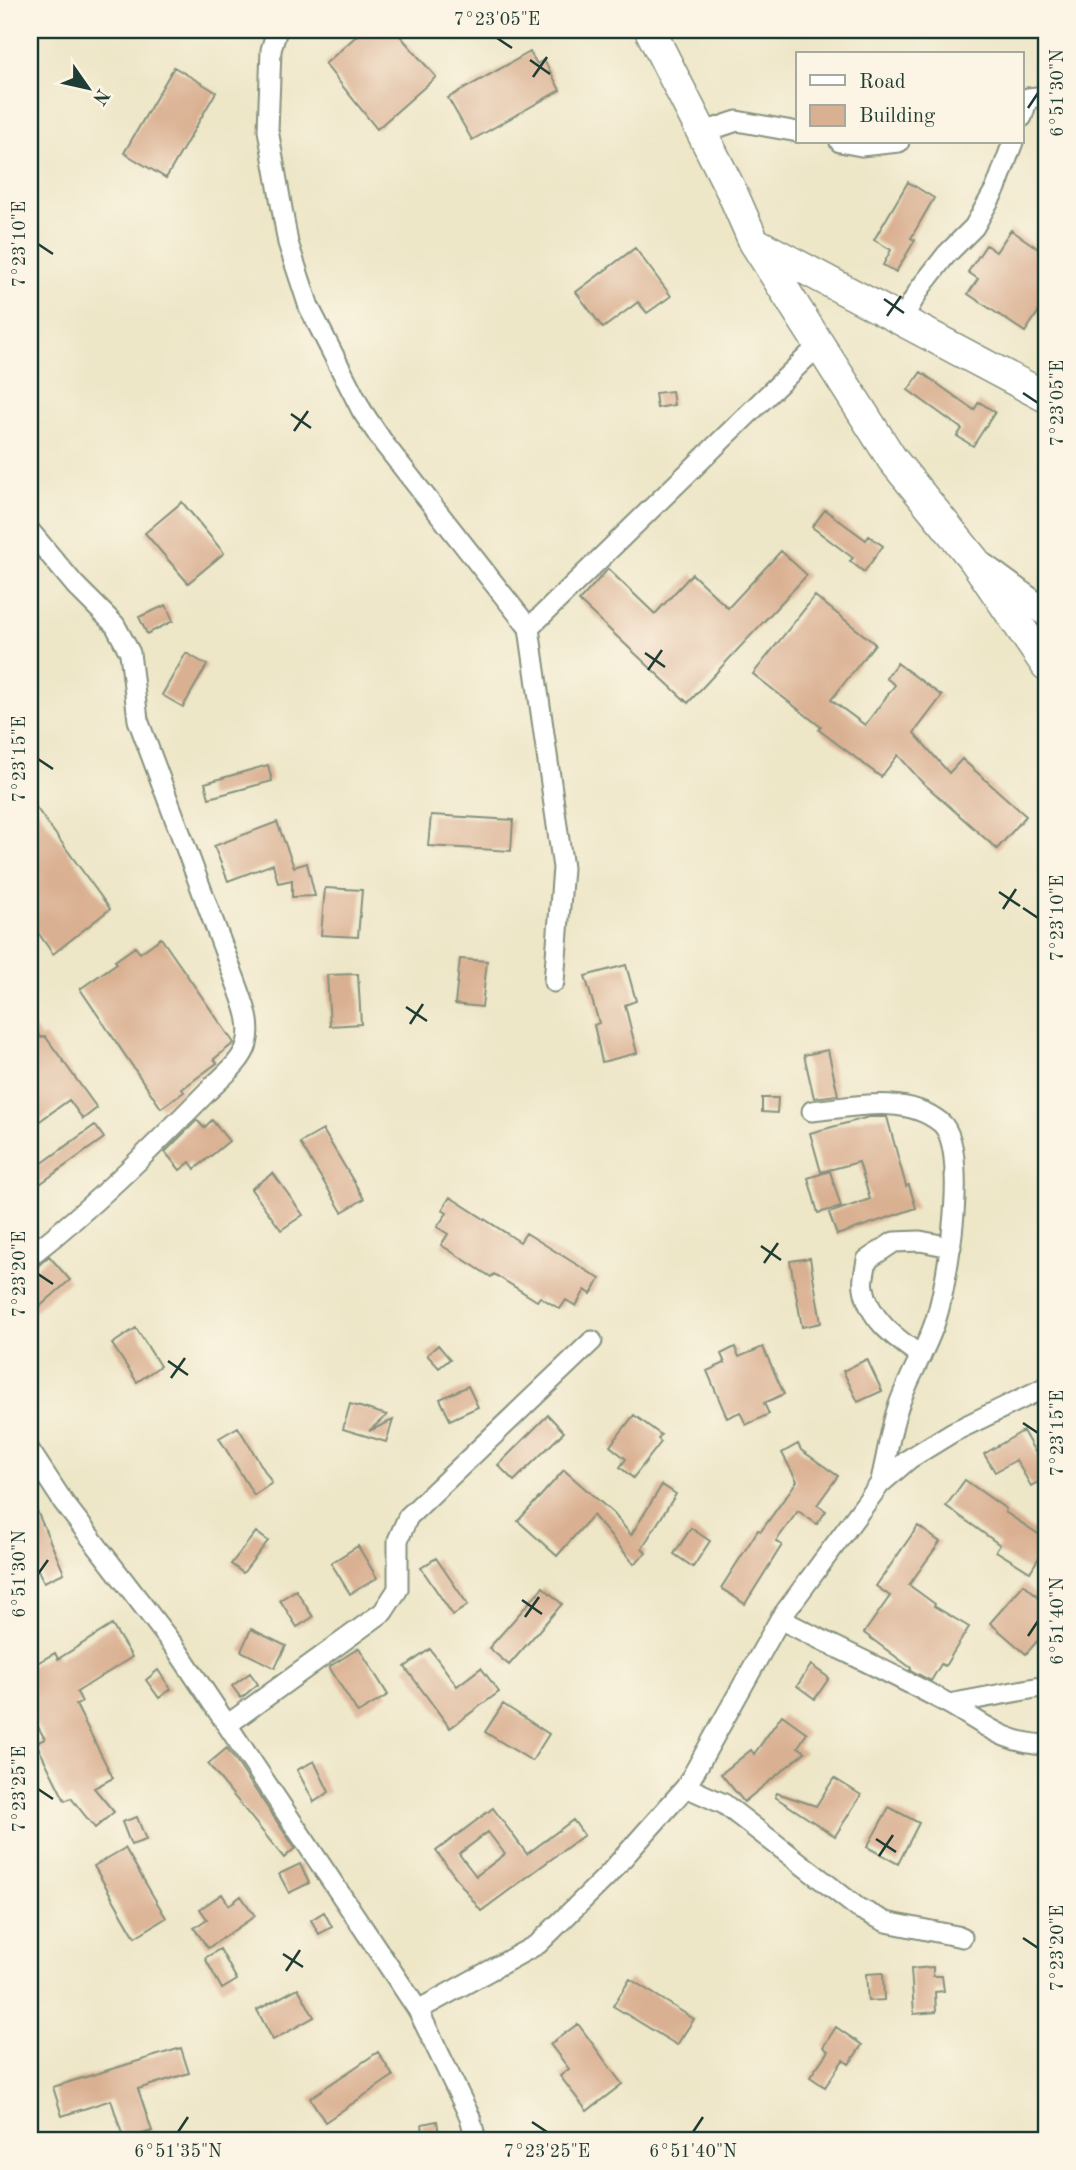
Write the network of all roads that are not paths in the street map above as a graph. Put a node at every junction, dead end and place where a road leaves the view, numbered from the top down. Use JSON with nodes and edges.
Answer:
{"nodes":[{"id":1,"x":277,"y":30,"type":"edge"},
{"id":2,"x":650,"y":30,"type":"edge"},
{"id":3,"x":1046,"y":96,"type":"edge"},
{"id":4,"x":1024,"y":111,"type":"edge"},
{"id":5,"x":796,"y":132,"type":"edge"},
{"id":6,"x":701,"y":133,"type":"junction"},
{"id":7,"x":851,"y":144,"type":"edge"},
{"id":8,"x":880,"y":144,"type":"edge"},
{"id":9,"x":1012,"y":144,"type":"edge"},
{"id":10,"x":754,"y":242,"type":"junction"},
{"id":11,"x":901,"y":321,"type":"junction"},
{"id":12,"x":819,"y":345,"type":"junction"},
{"id":13,"x":1046,"y":397,"type":"edge"},
{"id":14,"x":30,"y":531,"type":"edge"},
{"id":15,"x":974,"y":560,"type":"junction"},
{"id":16,"x":1046,"y":613,"type":"edge"},
{"id":17,"x":529,"y":628,"type":"junction"},
{"id":18,"x":1046,"y":666,"type":"edge"},
{"id":19,"x":554,"y":982,"type":"dead end"},
{"id":20,"x":812,"y":1111,"type":"dead end"},
{"id":21,"x":951,"y":1247,"type":"junction"},
{"id":22,"x":30,"y":1256,"type":"edge"},
{"id":23,"x":592,"y":1341,"type":"dead end"},
{"id":24,"x":921,"y":1356,"type":"junction"},
{"id":25,"x":1046,"y":1387,"type":"edge"},
{"id":26,"x":30,"y":1451,"type":"edge"},
{"id":27,"x":880,"y":1484,"type":"junction"},
{"id":28,"x":780,"y":1619,"type":"junction"},
{"id":29,"x":1046,"y":1686,"type":"edge"},
{"id":30,"x":949,"y":1704,"type":"junction"},
{"id":31,"x":227,"y":1725,"type":"junction"},
{"id":32,"x":1046,"y":1745,"type":"edge"},
{"id":33,"x":686,"y":1787,"type":"junction"},
{"id":34,"x":962,"y":1937,"type":"dead end"},
{"id":35,"x":418,"y":2010,"type":"junction"},
{"id":36,"x":476,"y":2140,"type":"edge"}],
"edges":[{"from":1,"to":17,"type":"street"},
{"from":2,"to":6,"type":"main road"},
{"from":3,"to":4,"type":"street"},
{"from":5,"to":6,"type":"street"},
{"from":6,"to":10,"type":"main road"},
{"from":7,"to":8,"type":"street"},
{"from":9,"to":11,"type":"street"},
{"from":10,"to":11,"type":"main road"},
{"from":10,"to":12,"type":"main road"},
{"from":11,"to":13,"type":"main road"},
{"from":12,"to":15,"type":"main road"},
{"from":12,"to":17,"type":"street"},
{"from":14,"to":22,"type":"street"},
{"from":15,"to":16,"type":"main road"},
{"from":15,"to":18,"type":"main road"},
{"from":17,"to":19,"type":"street"},
{"from":20,"to":21,"type":"street"},
{"from":21,"to":24,"type":"street"},
{"from":21,"to":24,"type":"street"},
{"from":23,"to":31,"type":"street"},
{"from":24,"to":27,"type":"street"},
{"from":25,"to":27,"type":"street"},
{"from":26,"to":31,"type":"street"},
{"from":27,"to":28,"type":"street"},
{"from":28,"to":30,"type":"street"},
{"from":28,"to":33,"type":"street"},
{"from":29,"to":30,"type":"street"},
{"from":30,"to":32,"type":"street"},
{"from":31,"to":35,"type":"street"},
{"from":33,"to":34,"type":"street"},
{"from":33,"to":35,"type":"street"},
{"from":35,"to":36,"type":"street"}]}
